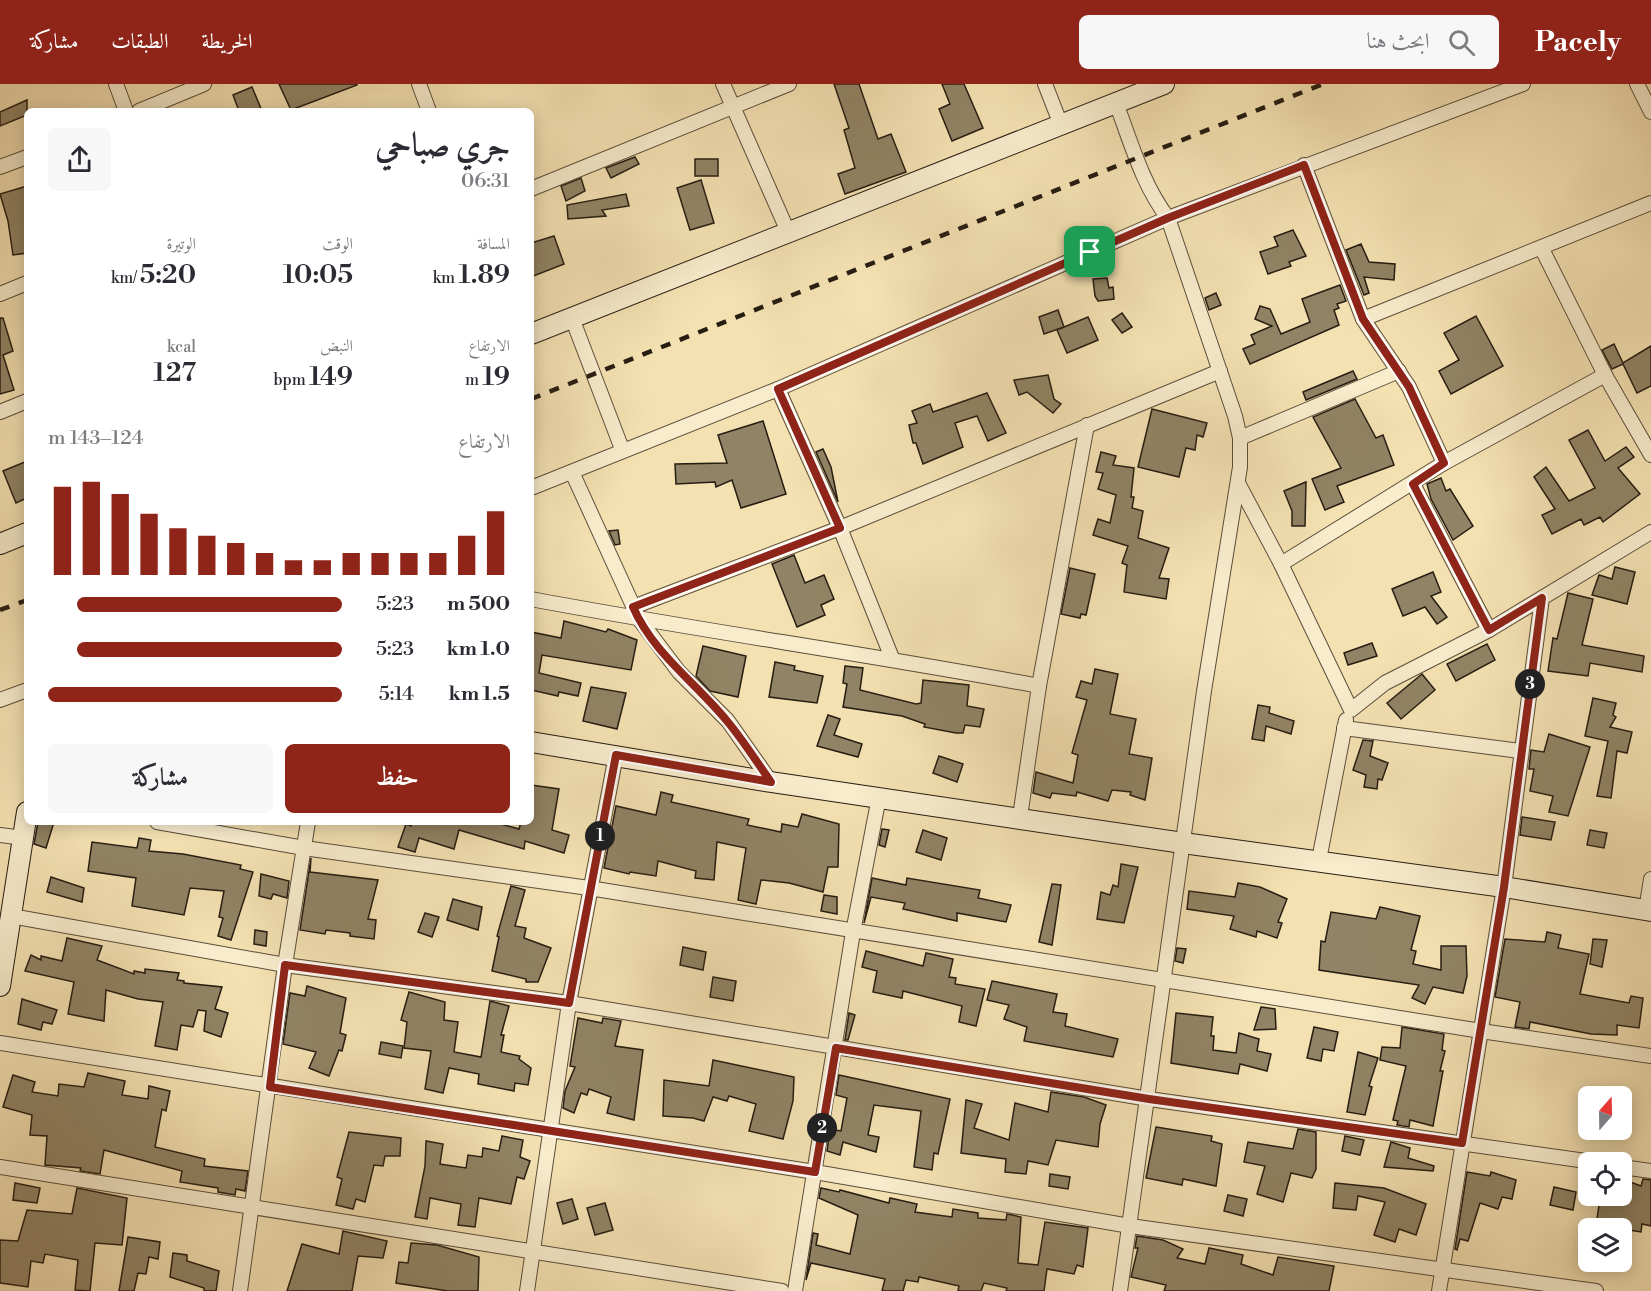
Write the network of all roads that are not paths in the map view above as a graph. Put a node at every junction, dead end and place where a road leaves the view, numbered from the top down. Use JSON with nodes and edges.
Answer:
{"nodes":[{"id":1,"x":116,"y":84,"type":"edge"},
{"id":2,"x":204,"y":84,"type":"edge"},
{"id":3,"x":419,"y":84,"type":"edge"},
{"id":4,"x":723,"y":84,"type":"edge"},
{"id":5,"x":789,"y":84,"type":"edge"},
{"id":6,"x":1045,"y":84,"type":"edge"},
{"id":7,"x":1164,"y":84,"type":"edge"},
{"id":8,"x":1523,"y":84,"type":"edge"},
{"id":9,"x":1637,"y":84,"type":"edge"},
{"id":10,"x":1116,"y":103,"type":"junction"},
{"id":11,"x":733,"y":107,"type":"junction"},
{"id":12,"x":125,"y":108,"type":"edge"},
{"id":13,"x":146,"y":108,"type":"edge"},
{"id":14,"x":428,"y":108,"type":"edge"},
{"id":15,"x":1651,"y":112,"type":"edge"},
{"id":16,"x":1061,"y":125,"type":"junction"},
{"id":17,"x":24,"y":158,"type":"edge"},
{"id":18,"x":1304,"y":165,"type":"junction"},
{"id":19,"x":0,"y":168,"type":"edge"},
{"id":20,"x":534,"y":188,"type":"edge"},
{"id":21,"x":1651,"y":203,"type":"edge"},
{"id":22,"x":1168,"y":218,"type":"junction"},
{"id":23,"x":789,"y":234,"type":"junction"},
{"id":24,"x":1542,"y":249,"type":"junction"},
{"id":25,"x":24,"y":284,"type":"edge"},
{"id":26,"x":0,"y":294,"type":"edge"},
{"id":27,"x":573,"y":318,"type":"junction"},
{"id":28,"x":1363,"y":319,"type":"junction"},
{"id":29,"x":534,"y":333,"type":"edge"},
{"id":30,"x":1220,"y":371,"type":"junction"},
{"id":31,"x":1399,"y":371,"type":"junction"},
{"id":32,"x":1605,"y":375,"type":"junction"},
{"id":33,"x":778,"y":389,"type":"junction"},
{"id":34,"x":24,"y":402,"type":"edge"},
{"id":35,"x":0,"y":412,"type":"edge"},
{"id":36,"x":1087,"y":425,"type":"junction"},
{"id":37,"x":1240,"y":438,"type":"junction"},
{"id":38,"x":622,"y":449,"type":"junction"},
{"id":39,"x":1651,"y":455,"type":"edge"},
{"id":40,"x":1444,"y":463,"type":"junction"},
{"id":41,"x":572,"y":472,"type":"junction"},
{"id":42,"x":1238,"y":483,"type":"junction"},
{"id":43,"x":1413,"y":484,"type":"junction"},
{"id":44,"x":534,"y":487,"type":"edge"},
{"id":45,"x":840,"y":528,"type":"junction"},
{"id":46,"x":1651,"y":532,"type":"edge"},
{"id":47,"x":24,"y":534,"type":"edge"},
{"id":48,"x":0,"y":544,"type":"edge"},
{"id":49,"x":1281,"y":564,"type":"junction"},
{"id":50,"x":1542,"y":598,"type":"junction"},
{"id":51,"x":534,"y":599,"type":"edge"},
{"id":52,"x":636,"y":613,"type":"junction"},
{"id":53,"x":1489,"y":630,"type":"junction"},
{"id":54,"x":892,"y":658,"type":"junction"},
{"id":55,"x":1039,"y":686,"type":"junction"},
{"id":56,"x":24,"y":691,"type":"edge"},
{"id":57,"x":0,"y":700,"type":"edge"},
{"id":58,"x":1350,"y":710,"type":"junction"},
{"id":59,"x":1344,"y":728,"type":"junction"},
{"id":60,"x":534,"y":742,"type":"edge"},
{"id":61,"x":1520,"y":751,"type":"junction"},
{"id":62,"x":616,"y":755,"type":"junction"},
{"id":63,"x":771,"y":782,"type":"junction"},
{"id":64,"x":879,"y":797,"type":"junction"},
{"id":65,"x":1020,"y":817,"type":"junction"},
{"id":66,"x":25,"y":825,"type":"edge"},
{"id":67,"x":174,"y":825,"type":"edge"},
{"id":68,"x":308,"y":825,"type":"edge"},
{"id":69,"x":0,"y":835,"type":"edge"},
{"id":70,"x":23,"y":838,"type":"junction"},
{"id":71,"x":1183,"y":843,"type":"junction"},
{"id":72,"x":304,"y":848,"type":"junction"},
{"id":73,"x":1318,"y":860,"type":"junction"},
{"id":74,"x":1651,"y":879,"type":"edge"},
{"id":75,"x":1504,"y":887,"type":"junction"},
{"id":76,"x":589,"y":888,"type":"junction"},
{"id":77,"x":1649,"y":910,"type":"edge"},
{"id":78,"x":11,"y":916,"type":"junction"},
{"id":79,"x":853,"y":932,"type":"junction"},
{"id":80,"x":285,"y":965,"type":"junction"},
{"id":81,"x":1166,"y":979,"type":"junction"},
{"id":82,"x":0,"y":986,"type":"edge"},
{"id":83,"x":569,"y":1003,"type":"junction"},
{"id":84,"x":1481,"y":1031,"type":"junction"},
{"id":85,"x":0,"y":1043,"type":"edge"},
{"id":86,"x":836,"y":1048,"type":"junction"},
{"id":87,"x":1651,"y":1056,"type":"edge"},
{"id":88,"x":270,"y":1087,"type":"junction"},
{"id":89,"x":1149,"y":1099,"type":"junction"},
{"id":90,"x":550,"y":1130,"type":"junction"},
{"id":91,"x":1462,"y":1143,"type":"junction"},
{"id":92,"x":1578,"y":1160,"type":"edge"},
{"id":93,"x":0,"y":1167,"type":"edge"},
{"id":94,"x":1632,"y":1168,"type":"edge"},
{"id":95,"x":1651,"y":1171,"type":"edge"},
{"id":96,"x":815,"y":1172,"type":"junction"},
{"id":97,"x":252,"y":1208,"type":"junction"},
{"id":98,"x":1130,"y":1226,"type":"junction"},
{"id":99,"x":532,"y":1250,"type":"junction"},
{"id":100,"x":1442,"y":1269,"type":"junction"},
{"id":101,"x":240,"y":1291,"type":"edge"},
{"id":102,"x":527,"y":1291,"type":"edge"},
{"id":103,"x":783,"y":1291,"type":"edge"},
{"id":104,"x":795,"y":1291,"type":"edge"},
{"id":105,"x":1120,"y":1291,"type":"edge"},
{"id":106,"x":1439,"y":1291,"type":"edge"},
{"id":107,"x":1596,"y":1291,"type":"edge"}],
"edges":[{"from":1,"to":12,"type":"street"},
{"from":2,"to":13,"type":"street"},
{"from":3,"to":14,"type":"street"},
{"from":4,"to":11,"type":"street"},
{"from":5,"to":11,"type":"street"},
{"from":6,"to":16,"type":"street"},
{"from":7,"to":10,"type":"street"},
{"from":8,"to":18,"type":"street"},
{"from":9,"to":15,"type":"street"},
{"from":10,"to":16,"type":"street"},
{"from":10,"to":22,"type":"street"},
{"from":11,"to":20,"type":"street"},
{"from":11,"to":23,"type":"street"},
{"from":16,"to":23,"type":"street"},
{"from":17,"to":19,"type":"street"},
{"from":18,"to":22,"type":"street"},
{"from":18,"to":28,"type":"street"},
{"from":21,"to":24,"type":"street"},
{"from":22,"to":30,"type":"street"},
{"from":22,"to":33,"type":"street"},
{"from":23,"to":27,"type":"street"},
{"from":24,"to":28,"type":"street"},
{"from":24,"to":32,"type":"street"},
{"from":25,"to":26,"type":"street"},
{"from":27,"to":29,"type":"street"},
{"from":27,"to":38,"type":"street"},
{"from":28,"to":31,"type":"street"},
{"from":30,"to":36,"type":"street"},
{"from":30,"to":37,"type":"street"},
{"from":31,"to":37,"type":"street"},
{"from":31,"to":40,"type":"street"},
{"from":32,"to":39,"type":"street"},
{"from":32,"to":40,"type":"street"},
{"from":33,"to":38,"type":"street"},
{"from":33,"to":45,"type":"street"},
{"from":34,"to":35,"type":"street"},
{"from":36,"to":45,"type":"street"},
{"from":36,"to":55,"type":"street"},
{"from":37,"to":42,"type":"street"},
{"from":38,"to":41,"type":"street"},
{"from":40,"to":43,"type":"street"},
{"from":41,"to":44,"type":"street"},
{"from":41,"to":52,"type":"street"},
{"from":42,"to":49,"type":"street"},
{"from":42,"to":71,"type":"street"},
{"from":43,"to":49,"type":"street"},
{"from":43,"to":53,"type":"street"},
{"from":45,"to":52,"type":"street"},
{"from":45,"to":54,"type":"street"},
{"from":46,"to":50,"type":"street"},
{"from":47,"to":48,"type":"street"},
{"from":49,"to":58,"type":"street"},
{"from":50,"to":53,"type":"street"},
{"from":50,"to":61,"type":"street"},
{"from":51,"to":52,"type":"street"},
{"from":52,"to":54,"type":"street"},
{"from":52,"to":63,"type":"street"},
{"from":53,"to":58,"type":"street"},
{"from":54,"to":55,"type":"street"},
{"from":55,"to":65,"type":"street"},
{"from":56,"to":57,"type":"street"},
{"from":58,"to":59,"type":"street"},
{"from":59,"to":61,"type":"street"},
{"from":59,"to":73,"type":"street"},
{"from":60,"to":62,"type":"street"},
{"from":61,"to":75,"type":"street"},
{"from":62,"to":63,"type":"street"},
{"from":62,"to":76,"type":"street"},
{"from":63,"to":64,"type":"street"},
{"from":64,"to":65,"type":"street"},
{"from":64,"to":79,"type":"street"},
{"from":65,"to":71,"type":"street"},
{"from":66,"to":70,"type":"street"},
{"from":67,"to":72,"type":"street"},
{"from":68,"to":72,"type":"street"},
{"from":69,"to":70,"type":"street"},
{"from":70,"to":78,"type":"street"},
{"from":71,"to":73,"type":"street"},
{"from":71,"to":81,"type":"street"},
{"from":72,"to":76,"type":"street"},
{"from":72,"to":80,"type":"street"},
{"from":73,"to":75,"type":"street"},
{"from":74,"to":77,"type":"street"},
{"from":75,"to":77,"type":"street"},
{"from":75,"to":84,"type":"street"},
{"from":76,"to":79,"type":"street"},
{"from":76,"to":83,"type":"street"},
{"from":78,"to":80,"type":"street"},
{"from":78,"to":82,"type":"street"},
{"from":79,"to":81,"type":"street"},
{"from":79,"to":86,"type":"street"},
{"from":80,"to":83,"type":"street"},
{"from":80,"to":88,"type":"street"},
{"from":81,"to":84,"type":"street"},
{"from":81,"to":89,"type":"street"},
{"from":83,"to":86,"type":"street"},
{"from":83,"to":90,"type":"street"},
{"from":84,"to":87,"type":"street"},
{"from":84,"to":91,"type":"street"},
{"from":85,"to":88,"type":"street"},
{"from":86,"to":89,"type":"street"},
{"from":86,"to":96,"type":"street"},
{"from":88,"to":90,"type":"street"},
{"from":88,"to":97,"type":"street"},
{"from":89,"to":91,"type":"street"},
{"from":89,"to":98,"type":"street"},
{"from":90,"to":96,"type":"street"},
{"from":90,"to":99,"type":"street"},
{"from":91,"to":92,"type":"street"},
{"from":91,"to":100,"type":"street"},
{"from":93,"to":97,"type":"street"},
{"from":94,"to":95,"type":"street"},
{"from":96,"to":98,"type":"street"},
{"from":96,"to":104,"type":"street"},
{"from":97,"to":99,"type":"street"},
{"from":97,"to":101,"type":"street"},
{"from":98,"to":100,"type":"street"},
{"from":98,"to":105,"type":"street"},
{"from":99,"to":102,"type":"street"},
{"from":99,"to":103,"type":"street"},
{"from":100,"to":106,"type":"street"},
{"from":100,"to":107,"type":"street"}]}
